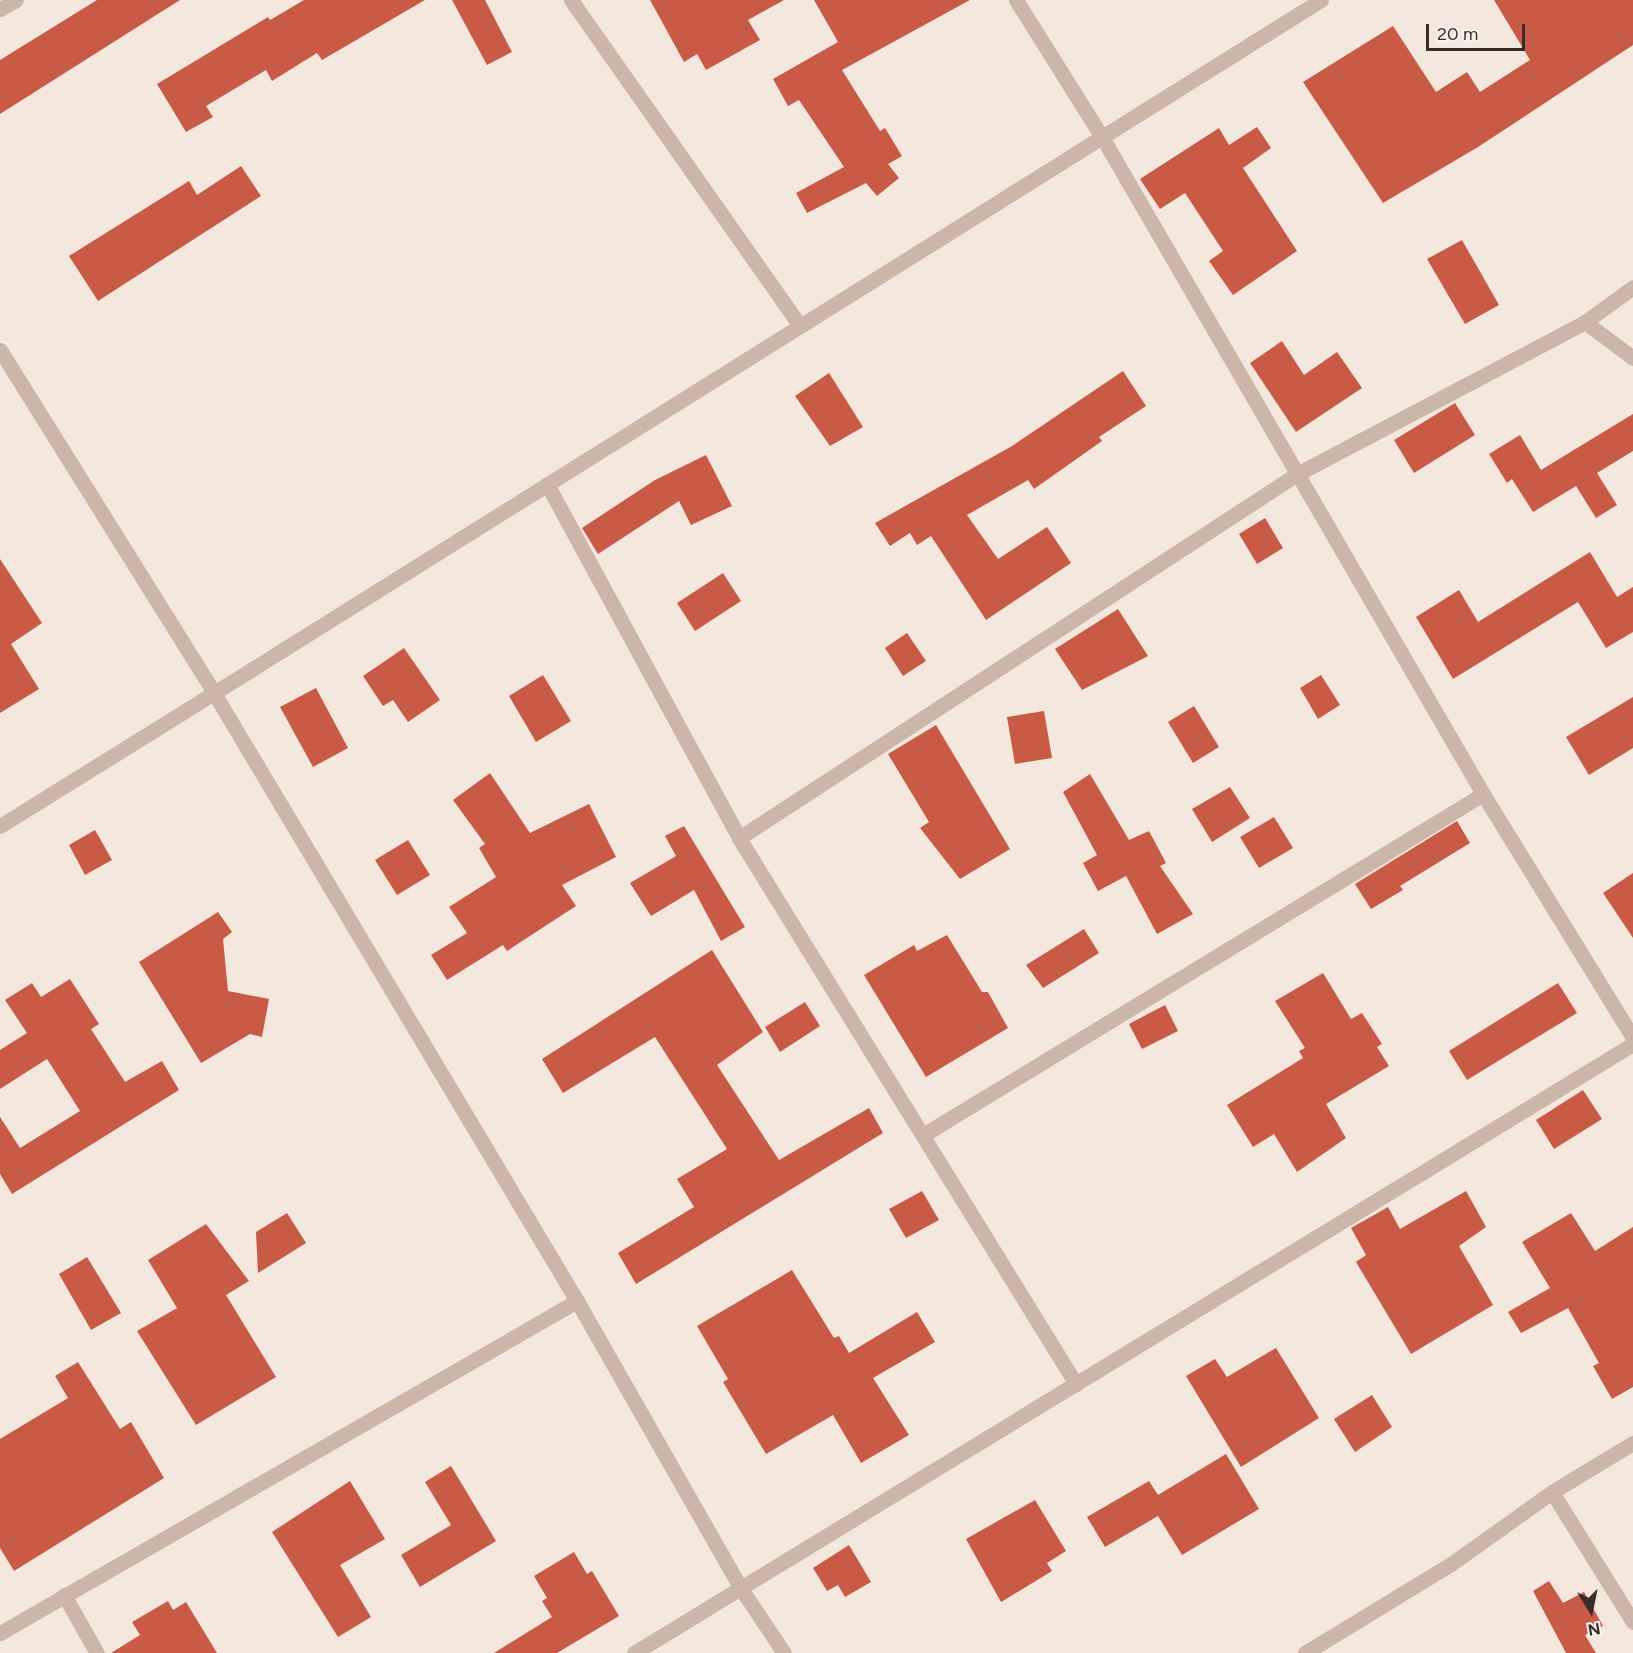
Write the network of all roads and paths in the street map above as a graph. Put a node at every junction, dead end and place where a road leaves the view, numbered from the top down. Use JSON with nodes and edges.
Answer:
{"nodes":[{"id":1,"x":16,"y":0,"type":"edge"},
{"id":2,"x":571,"y":0,"type":"edge"},
{"id":3,"x":1016,"y":0,"type":"edge"},
{"id":4,"x":1321,"y":0,"type":"edge"},
{"id":5,"x":0,"y":9,"type":"edge"},
{"id":6,"x":1102,"y":137,"type":"junction"},
{"id":7,"x":1633,"y":287,"type":"edge"},
{"id":8,"x":1585,"y":322,"type":"junction"},
{"id":9,"x":800,"y":326,"type":"junction"},
{"id":10,"x":0,"y":350,"type":"edge"},
{"id":11,"x":1633,"y":358,"type":"edge"},
{"id":12,"x":1297,"y":474,"type":"junction"},
{"id":13,"x":547,"y":484,"type":"junction"},
{"id":14,"x":214,"y":693,"type":"junction"},
{"id":15,"x":1483,"y":794,"type":"junction"},
{"id":16,"x":0,"y":826,"type":"edge"},
{"id":17,"x":739,"y":838,"type":"junction"},
{"id":18,"x":1633,"y":1038,"type":"edge"},
{"id":19,"x":1633,"y":1044,"type":"edge"},
{"id":20,"x":923,"y":1135,"type":"junction"},
{"id":21,"x":577,"y":1301,"type":"junction"},
{"id":22,"x":1076,"y":1384,"type":"junction"},
{"id":23,"x":1633,"y":1443,"type":"edge"},
{"id":24,"x":1552,"y":1492,"type":"junction"},
{"id":25,"x":740,"y":1587,"type":"junction"},
{"id":26,"x":64,"y":1595,"type":"junction"},
{"id":27,"x":1633,"y":1622,"type":"edge"},
{"id":28,"x":0,"y":1633,"type":"edge"},
{"id":29,"x":98,"y":1653,"type":"edge"},
{"id":30,"x":634,"y":1653,"type":"edge"},
{"id":31,"x":784,"y":1653,"type":"edge"},
{"id":32,"x":1305,"y":1653,"type":"edge"}],
"edges":[{"from":1,"to":5,"type":"street"},
{"from":2,"to":9,"type":"street"},
{"from":3,"to":6,"type":"street"},
{"from":4,"to":6,"type":"street"},
{"from":6,"to":9,"type":"street"},
{"from":6,"to":12,"type":"street"},
{"from":7,"to":8,"type":"street"},
{"from":8,"to":11,"type":"street"},
{"from":8,"to":12,"type":"street"},
{"from":9,"to":13,"type":"street"},
{"from":10,"to":14,"type":"street"},
{"from":12,"to":15,"type":"street"},
{"from":12,"to":17,"type":"street"},
{"from":13,"to":14,"type":"street"},
{"from":13,"to":17,"type":"street"},
{"from":14,"to":16,"type":"street"},
{"from":14,"to":21,"type":"street"},
{"from":15,"to":18,"type":"street"},
{"from":15,"to":20,"type":"street"},
{"from":17,"to":20,"type":"street"},
{"from":19,"to":22,"type":"street"},
{"from":20,"to":22,"type":"street"},
{"from":21,"to":25,"type":"street"},
{"from":21,"to":26,"type":"street"},
{"from":22,"to":25,"type":"street"},
{"from":23,"to":24,"type":"street"},
{"from":24,"to":27,"type":"street"},
{"from":24,"to":32,"type":"street"},
{"from":25,"to":30,"type":"street"},
{"from":25,"to":31,"type":"street"},
{"from":26,"to":28,"type":"street"},
{"from":26,"to":29,"type":"street"}]}
